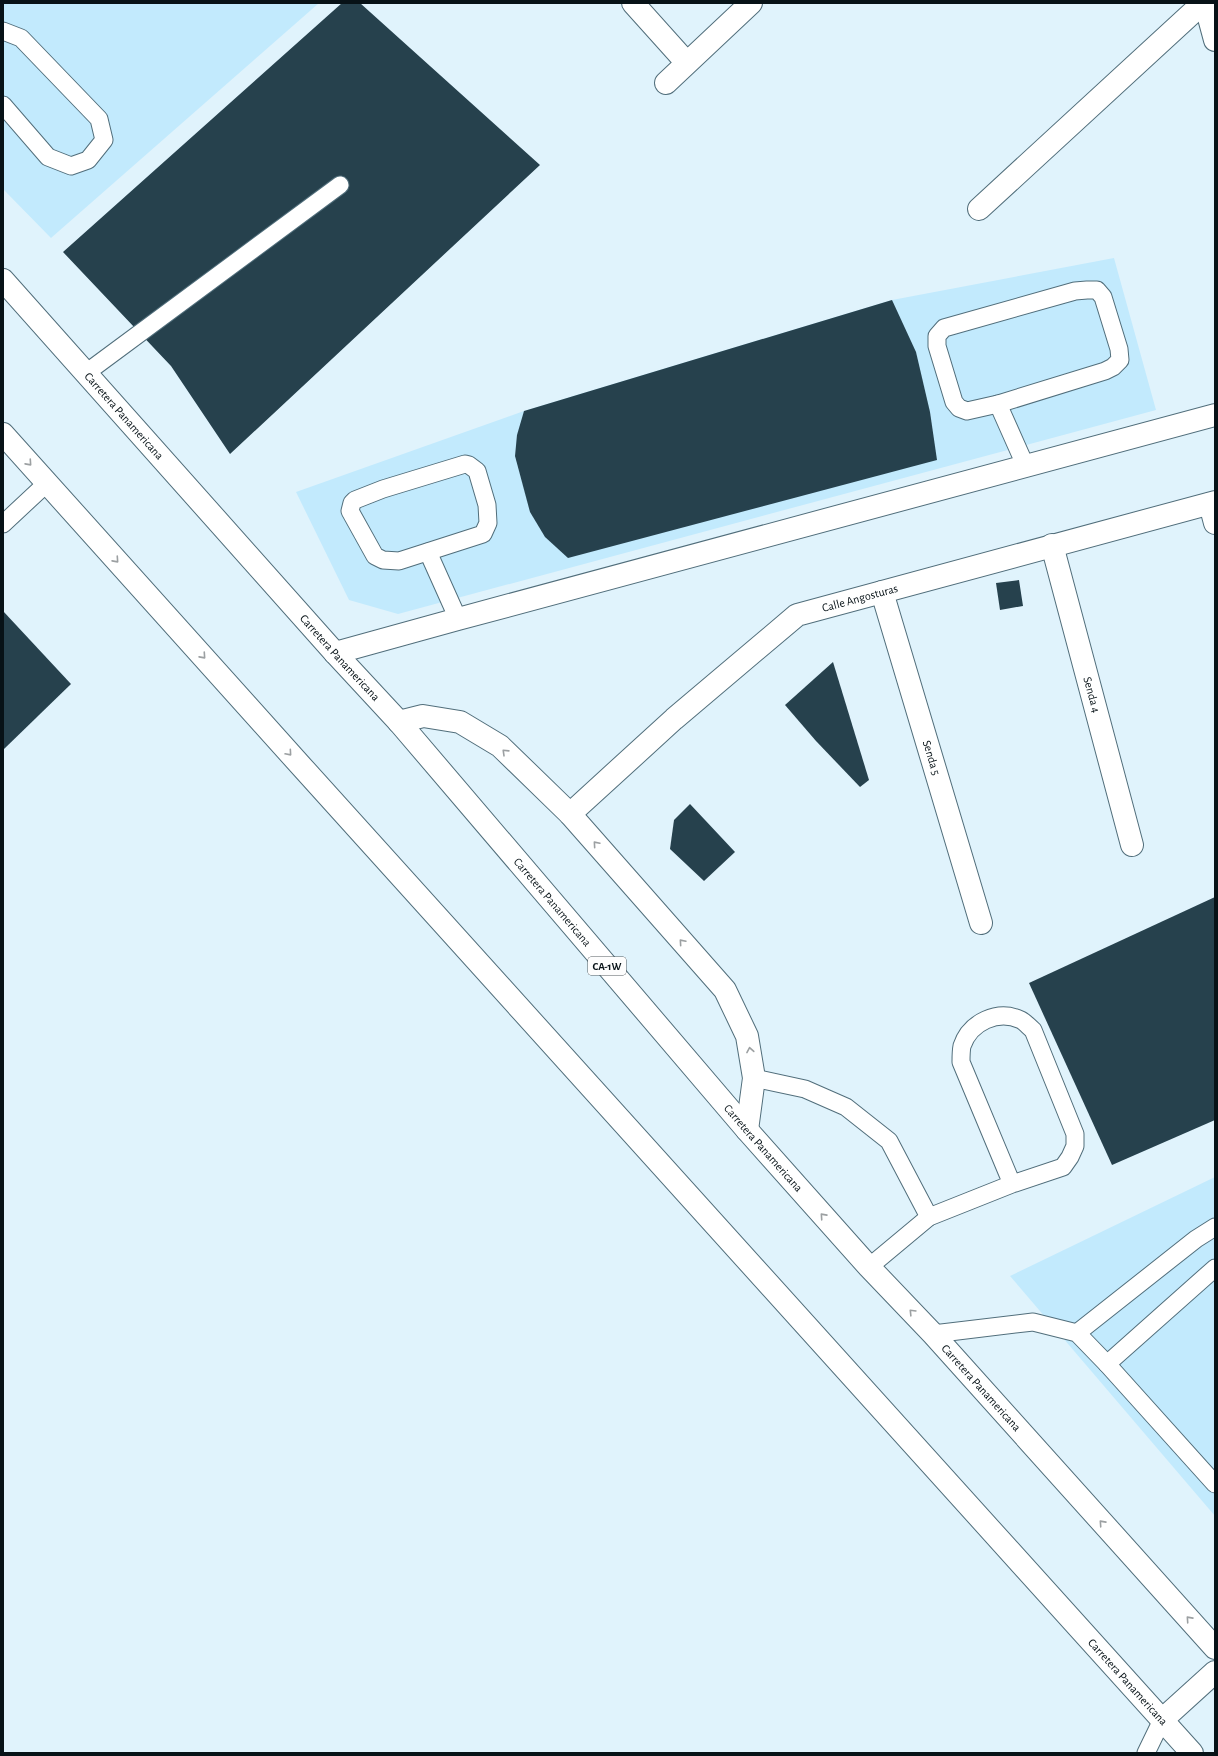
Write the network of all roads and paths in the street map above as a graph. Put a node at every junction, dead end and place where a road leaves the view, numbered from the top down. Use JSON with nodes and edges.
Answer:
{"nodes":[{"id":1,"x":633,"y":3,"type":"edge"},
{"id":2,"x":751,"y":3,"type":"edge"},
{"id":3,"x":1204,"y":3,"type":"edge"},
{"id":4,"x":3,"y":31,"type":"edge"},
{"id":5,"x":1215,"y":40,"type":"edge"},
{"id":6,"x":686,"y":62,"type":"junction"},
{"id":7,"x":666,"y":83,"type":"dead end"},
{"id":8,"x":3,"y":105,"type":"edge"},
{"id":9,"x":340,"y":185,"type":"dead end"},
{"id":10,"x":979,"y":209,"type":"dead end"},
{"id":11,"x":3,"y":280,"type":"edge"},
{"id":12,"x":86,"y":373,"type":"junction"},
{"id":13,"x":998,"y":404,"type":"junction"},
{"id":14,"x":1215,"y":415,"type":"edge"},
{"id":15,"x":3,"y":434,"type":"edge"},
{"id":16,"x":1026,"y":467,"type":"junction"},
{"id":17,"x":47,"y":483,"type":"junction"},
{"id":18,"x":1213,"y":510,"type":"edge"},
{"id":19,"x":3,"y":524,"type":"edge"},
{"id":20,"x":1052,"y":545,"type":"junction"},
{"id":21,"x":428,"y":552,"type":"junction"},
{"id":22,"x":882,"y":592,"type":"junction"},
{"id":23,"x":458,"y":619,"type":"junction"},
{"id":24,"x":335,"y":653,"type":"junction"},
{"id":25,"x":399,"y":722,"type":"junction"},
{"id":26,"x":570,"y":814,"type":"junction"},
{"id":27,"x":1132,"y":845,"type":"dead end"},
{"id":28,"x":982,"y":923,"type":"dead end"},
{"id":29,"x":754,"y":1078,"type":"junction"},
{"id":30,"x":746,"y":1130,"type":"junction"},
{"id":31,"x":1012,"y":1184,"type":"junction"},
{"id":32,"x":929,"y":1217,"type":"junction"},
{"id":33,"x":1215,"y":1227,"type":"edge"},
{"id":34,"x":869,"y":1267,"type":"junction"},
{"id":35,"x":1215,"y":1268,"type":"edge"},
{"id":36,"x":1077,"y":1333,"type":"junction"},
{"id":37,"x":933,"y":1334,"type":"junction"},
{"id":38,"x":1108,"y":1364,"type":"junction"},
{"id":39,"x":1215,"y":1484,"type":"edge"},
{"id":40,"x":1215,"y":1648,"type":"edge"},
{"id":41,"x":1215,"y":1672,"type":"edge"},
{"id":42,"x":1162,"y":1720,"type":"junction"},
{"id":43,"x":1146,"y":1753,"type":"edge"},
{"id":44,"x":1192,"y":1753,"type":"edge"}],
"edges":[{"from":1,"to":6,"type":"main road"},
{"from":2,"to":6,"type":"main road"},
{"from":3,"to":5,"type":"main road"},
{"from":3,"to":10,"type":"main road"},
{"from":4,"to":8,"type":"lane"},
{"from":6,"to":7,"type":"main road"},
{"from":9,"to":12,"type":"lane"},
{"from":11,"to":12,"type":"main road","name":"Carretera Panamericana","number":"CA-1W"},
{"from":12,"to":24,"type":"main road","name":"Carretera Panamericana","number":"CA-1W"},
{"from":13,"to":13,"type":"lane"},
{"from":13,"to":16,"type":"lane"},
{"from":14,"to":16,"type":"main road"},
{"from":15,"to":17,"type":"main road","name":"Carretera Panamericana","one_way":true},
{"from":16,"to":23,"type":"main road"},
{"from":17,"to":19,"type":"lane"},
{"from":17,"to":42,"type":"main road","name":"Carretera Panamericana","one_way":true},
{"from":18,"to":20,"type":"main road","name":"Calle Angosturas"},
{"from":20,"to":22,"type":"main road","name":"Calle Angosturas"},
{"from":20,"to":27,"type":"main road","name":"Senda 4"},
{"from":21,"to":21,"type":"lane"},
{"from":21,"to":23,"type":"lane"},
{"from":22,"to":26,"type":"main road","name":"Calle Angosturas"},
{"from":22,"to":28,"type":"main road","name":"Senda 5"},
{"from":23,"to":24,"type":"main road"},
{"from":24,"to":25,"type":"main road","name":"Carretera Panamericana","number":"CA-1W"},
{"from":26,"to":25,"type":"main road","one_way":true},
{"from":25,"to":30,"type":"main road","name":"Carretera Panamericana","number":"CA-1W"},
{"from":29,"to":26,"type":"main road","one_way":true},
{"from":29,"to":30,"type":"main road"},
{"from":29,"to":32,"type":"lane"},
{"from":34,"to":30,"type":"main road","name":"Carretera Panamericana","number":"CA-1W","one_way":true},
{"from":31,"to":31,"type":"lane"},
{"from":31,"to":32,"type":"lane"},
{"from":32,"to":34,"type":"lane"},
{"from":33,"to":36,"type":"lane"},
{"from":37,"to":34,"type":"main road","name":"Carretera Panamericana","number":"CA-1W","one_way":true},
{"from":35,"to":38,"type":"lane"},
{"from":36,"to":37,"type":"lane"},
{"from":36,"to":38,"type":"lane"},
{"from":40,"to":37,"type":"main road","name":"Carretera Panamericana","number":"CA-1W","one_way":true},
{"from":38,"to":39,"type":"lane"},
{"from":41,"to":42,"type":"main road"},
{"from":42,"to":43,"type":"lane"},
{"from":42,"to":44,"type":"main road","name":"Carretera Panamericana"}]}
